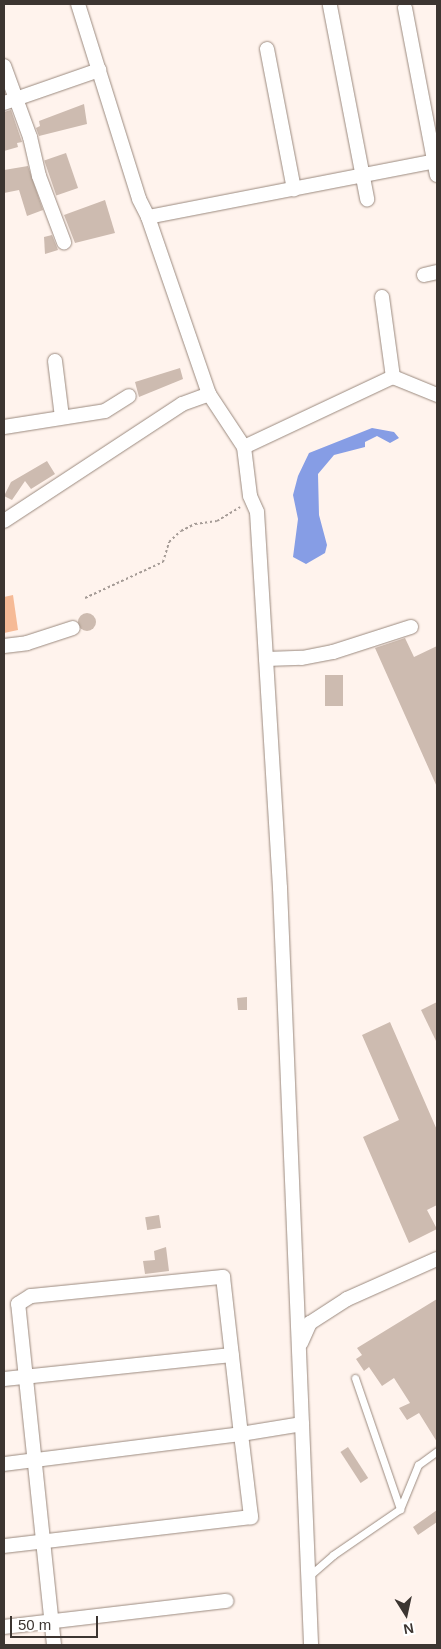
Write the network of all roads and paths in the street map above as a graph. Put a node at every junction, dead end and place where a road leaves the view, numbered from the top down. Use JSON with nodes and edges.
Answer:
{"nodes":[{"id":1,"x":78,"y":4,"type":"edge"},
{"id":2,"x":330,"y":6,"type":"dead end"},
{"id":3,"x":405,"y":8,"type":"dead end"},
{"id":4,"x":268,"y":49,"type":"dead end"},
{"id":5,"x":4,"y":66,"type":"edge"},
{"id":6,"x":99,"y":70,"type":"junction"},
{"id":7,"x":10,"y":101,"type":"edge"},
{"id":8,"x":436,"y":166,"type":"edge"},
{"id":9,"x":363,"y":176,"type":"junction"},
{"id":10,"x":294,"y":189,"type":"junction"},
{"id":11,"x":367,"y":199,"type":"dead end"},
{"id":12,"x":148,"y":217,"type":"junction"},
{"id":13,"x":64,"y":242,"type":"dead end"},
{"id":14,"x":382,"y":298,"type":"dead end"},
{"id":15,"x":55,"y":361,"type":"dead end"},
{"id":16,"x":393,"y":377,"type":"junction"},
{"id":17,"x":209,"y":394,"type":"junction"},
{"id":18,"x":437,"y":395,"type":"edge"},
{"id":19,"x":129,"y":396,"type":"dead end"},
{"id":20,"x":62,"y":417,"type":"junction"},
{"id":21,"x":4,"y":427,"type":"edge"},
{"id":22,"x":244,"y":448,"type":"junction"},
{"id":23,"x":250,"y":496,"type":"junction"},
{"id":24,"x":4,"y":521,"type":"edge"},
{"id":25,"x":85,"y":598,"type":"dead end"},
{"id":26,"x":411,"y":627,"type":"dead end"},
{"id":27,"x":73,"y":628,"type":"dead end"},
{"id":28,"x":4,"y":646,"type":"edge"},
{"id":29,"x":266,"y":659,"type":"junction"},
{"id":30,"x":437,"y":1259,"type":"edge"},
{"id":31,"x":299,"y":1346,"type":"junction"},
{"id":32,"x":232,"y":1355,"type":"junction"},
{"id":33,"x":26,"y":1377,"type":"junction"},
{"id":34,"x":355,"y":1378,"type":"dead end"},
{"id":35,"x":4,"y":1379,"type":"edge"},
{"id":36,"x":302,"y":1424,"type":"junction"},
{"id":37,"x":241,"y":1434,"type":"junction"},
{"id":38,"x":437,"y":1451,"type":"edge"},
{"id":39,"x":34,"y":1461,"type":"junction"},
{"id":40,"x":4,"y":1464,"type":"edge"},
{"id":41,"x":400,"y":1509,"type":"junction"},
{"id":42,"x":43,"y":1541,"type":"junction"},
{"id":43,"x":4,"y":1546,"type":"edge"},
{"id":44,"x":307,"y":1578,"type":"junction"},
{"id":45,"x":226,"y":1601,"type":"dead end"},
{"id":46,"x":52,"y":1621,"type":"junction"},
{"id":47,"x":4,"y":1627,"type":"edge"},
{"id":48,"x":54,"y":1645,"type":"edge"},
{"id":49,"x":311,"y":1645,"type":"edge"}],
"edges":[{"from":1,"to":6,"type":"street"},
{"from":2,"to":9,"type":"street"},
{"from":3,"to":8,"type":"street"},
{"from":4,"to":10,"type":"street"},
{"from":5,"to":7,"type":"street"},
{"from":6,"to":7,"type":"street"},
{"from":6,"to":12,"type":"street"},
{"from":7,"to":13,"type":"street"},
{"from":8,"to":9,"type":"street"},
{"from":9,"to":10,"type":"street"},
{"from":9,"to":11,"type":"street"},
{"from":10,"to":12,"type":"street"},
{"from":12,"to":17,"type":"street"},
{"from":14,"to":16,"type":"street"},
{"from":15,"to":20,"type":"street"},
{"from":16,"to":18,"type":"street"},
{"from":16,"to":22,"type":"street"},
{"from":17,"to":22,"type":"street"},
{"from":17,"to":24,"type":"street"},
{"from":19,"to":20,"type":"street"},
{"from":20,"to":21,"type":"street"},
{"from":22,"to":23,"type":"street"},
{"from":23,"to":25,"type":"path"},
{"from":23,"to":29,"type":"street"},
{"from":26,"to":29,"type":"street"},
{"from":27,"to":28,"type":"street"},
{"from":29,"to":31,"type":"street"},
{"from":30,"to":31,"type":"street"},
{"from":31,"to":36,"type":"street"},
{"from":32,"to":33,"type":"street"},
{"from":32,"to":33,"type":"street"},
{"from":32,"to":37,"type":"street"},
{"from":33,"to":35,"type":"street"},
{"from":33,"to":39,"type":"street"},
{"from":34,"to":41,"type":"lane"},
{"from":36,"to":37,"type":"street"},
{"from":36,"to":44,"type":"street"},
{"from":37,"to":39,"type":"street"},
{"from":37,"to":42,"type":"street"},
{"from":38,"to":41,"type":"lane"},
{"from":39,"to":40,"type":"street"},
{"from":39,"to":42,"type":"street"},
{"from":41,"to":44,"type":"lane"},
{"from":42,"to":43,"type":"street"},
{"from":42,"to":46,"type":"street"},
{"from":44,"to":49,"type":"street"},
{"from":45,"to":46,"type":"street"},
{"from":46,"to":47,"type":"street"},
{"from":46,"to":48,"type":"street"}]}
